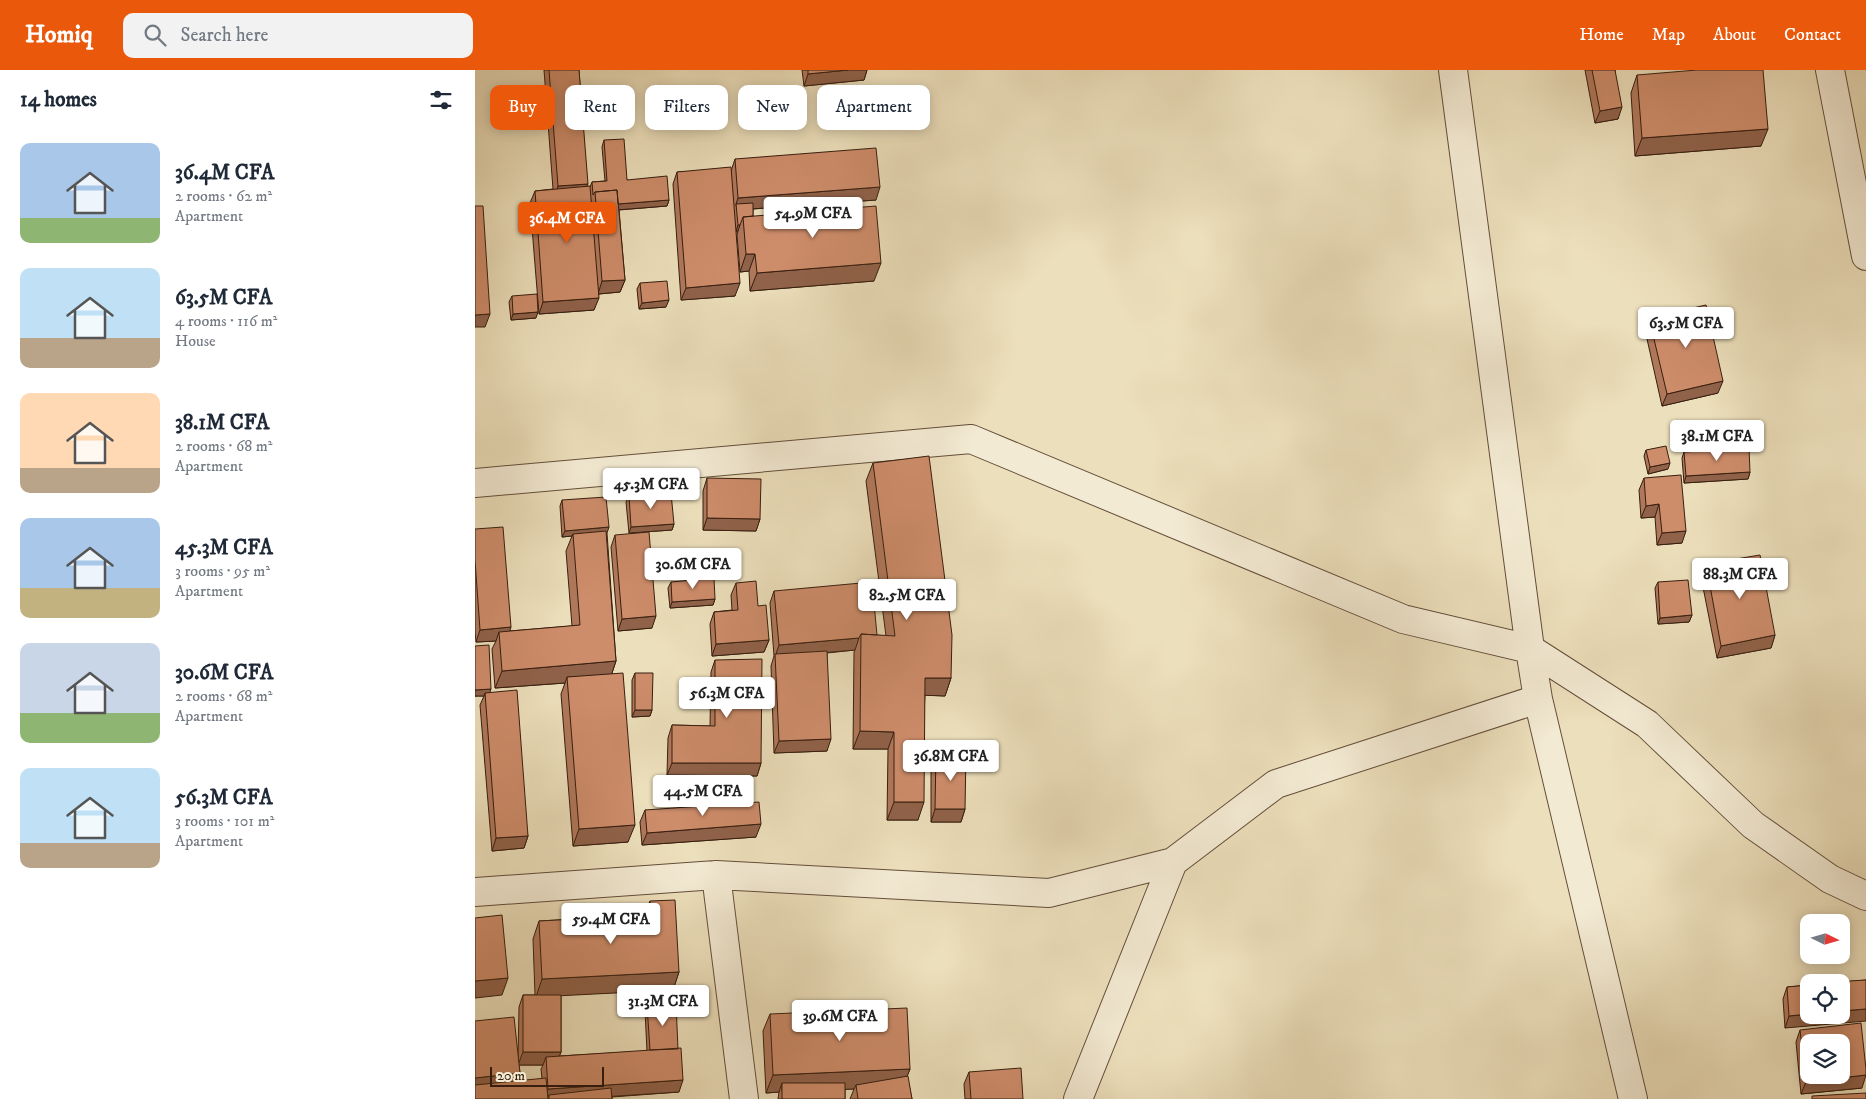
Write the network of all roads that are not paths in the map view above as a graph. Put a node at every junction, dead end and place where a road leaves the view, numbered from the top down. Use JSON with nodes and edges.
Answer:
{"nodes":[{"id":1,"x":1453,"y":70,"type":"edge"},
{"id":2,"x":1830,"y":70,"type":"edge"},
{"id":3,"x":1866,"y":256,"type":"edge"},
{"id":4,"x":475,"y":483,"type":"edge"},
{"id":5,"x":1529,"y":649,"type":"junction"},
{"id":6,"x":1538,"y":699,"type":"junction"},
{"id":7,"x":1173,"y":862,"type":"junction"},
{"id":8,"x":715,"y":875,"type":"junction"},
{"id":9,"x":475,"y":892,"type":"edge"},
{"id":10,"x":1866,"y":896,"type":"edge"},
{"id":11,"x":744,"y":1099,"type":"edge"},
{"id":12,"x":1077,"y":1099,"type":"edge"},
{"id":13,"x":1633,"y":1099,"type":"edge"}],
"edges":[{"from":1,"to":5,"type":"street"},
{"from":2,"to":3,"type":"street"},
{"from":4,"to":5,"type":"street"},
{"from":5,"to":6,"type":"street"},
{"from":5,"to":10,"type":"street"},
{"from":6,"to":7,"type":"street"},
{"from":6,"to":13,"type":"street"},
{"from":7,"to":8,"type":"street"},
{"from":7,"to":12,"type":"street"},
{"from":8,"to":9,"type":"street"},
{"from":8,"to":11,"type":"street"}]}
